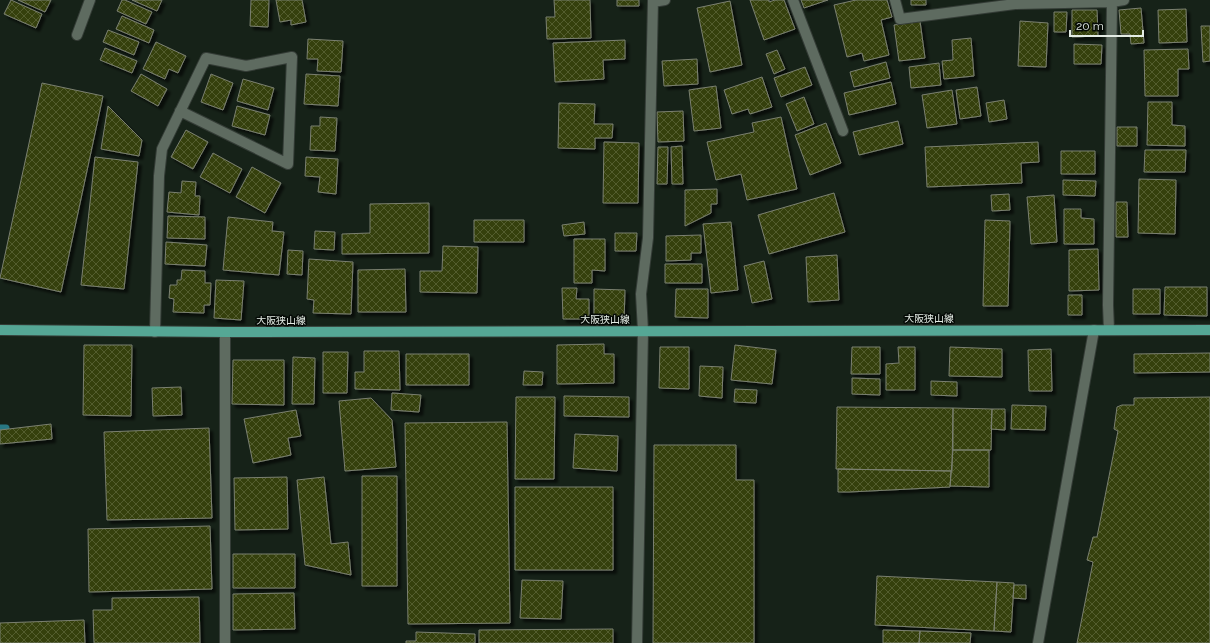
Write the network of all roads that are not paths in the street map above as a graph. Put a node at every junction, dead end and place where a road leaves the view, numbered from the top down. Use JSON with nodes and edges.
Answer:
{"nodes":[{"id":1,"x":90,"y":0,"type":"edge"},
{"id":2,"x":665,"y":0,"type":"edge"},
{"id":3,"x":793,"y":0,"type":"edge"},
{"id":4,"x":895,"y":0,"type":"edge"},
{"id":5,"x":1124,"y":0,"type":"edge"},
{"id":6,"x":653,"y":1,"type":"edge"},
{"id":7,"x":1112,"y":1,"type":"edge"},
{"id":8,"x":77,"y":35,"type":"dead end"},
{"id":9,"x":180,"y":111,"type":"junction"},
{"id":10,"x":843,"y":131,"type":"dead end"},
{"id":11,"x":0,"y":330,"type":"edge"},
{"id":12,"x":1094,"y":330,"type":"junction"},
{"id":13,"x":1109,"y":330,"type":"junction"},
{"id":14,"x":1210,"y":330,"type":"edge"},
{"id":15,"x":643,"y":331,"type":"junction"},
{"id":16,"x":154,"y":332,"type":"junction"},
{"id":17,"x":225,"y":332,"type":"junction"},
{"id":18,"x":225,"y":643,"type":"edge"},
{"id":19,"x":637,"y":643,"type":"edge"},
{"id":20,"x":1038,"y":643,"type":"edge"}],
"edges":[{"from":1,"to":8,"type":"street"},
{"from":2,"to":6,"type":"street"},
{"from":3,"to":10,"type":"street"},
{"from":4,"to":7,"type":"street"},
{"from":5,"to":7,"type":"street"},
{"from":6,"to":15,"type":"street"},
{"from":7,"to":13,"type":"street"},
{"from":9,"to":9,"type":"street"},
{"from":9,"to":16,"type":"street"},
{"from":11,"to":16,"type":"main road","name":"大阪狭山線"},
{"from":12,"to":13,"type":"main road","name":"大阪狭山線"},
{"from":12,"to":15,"type":"main road","name":"大阪狭山線"},
{"from":12,"to":20,"type":"street"},
{"from":13,"to":14,"type":"main road","name":"大阪狭山線"},
{"from":15,"to":17,"type":"main road","name":"大阪狭山線"},
{"from":15,"to":19,"type":"street"},
{"from":16,"to":17,"type":"main road","name":"大阪狭山線"},
{"from":17,"to":18,"type":"street"}]}
